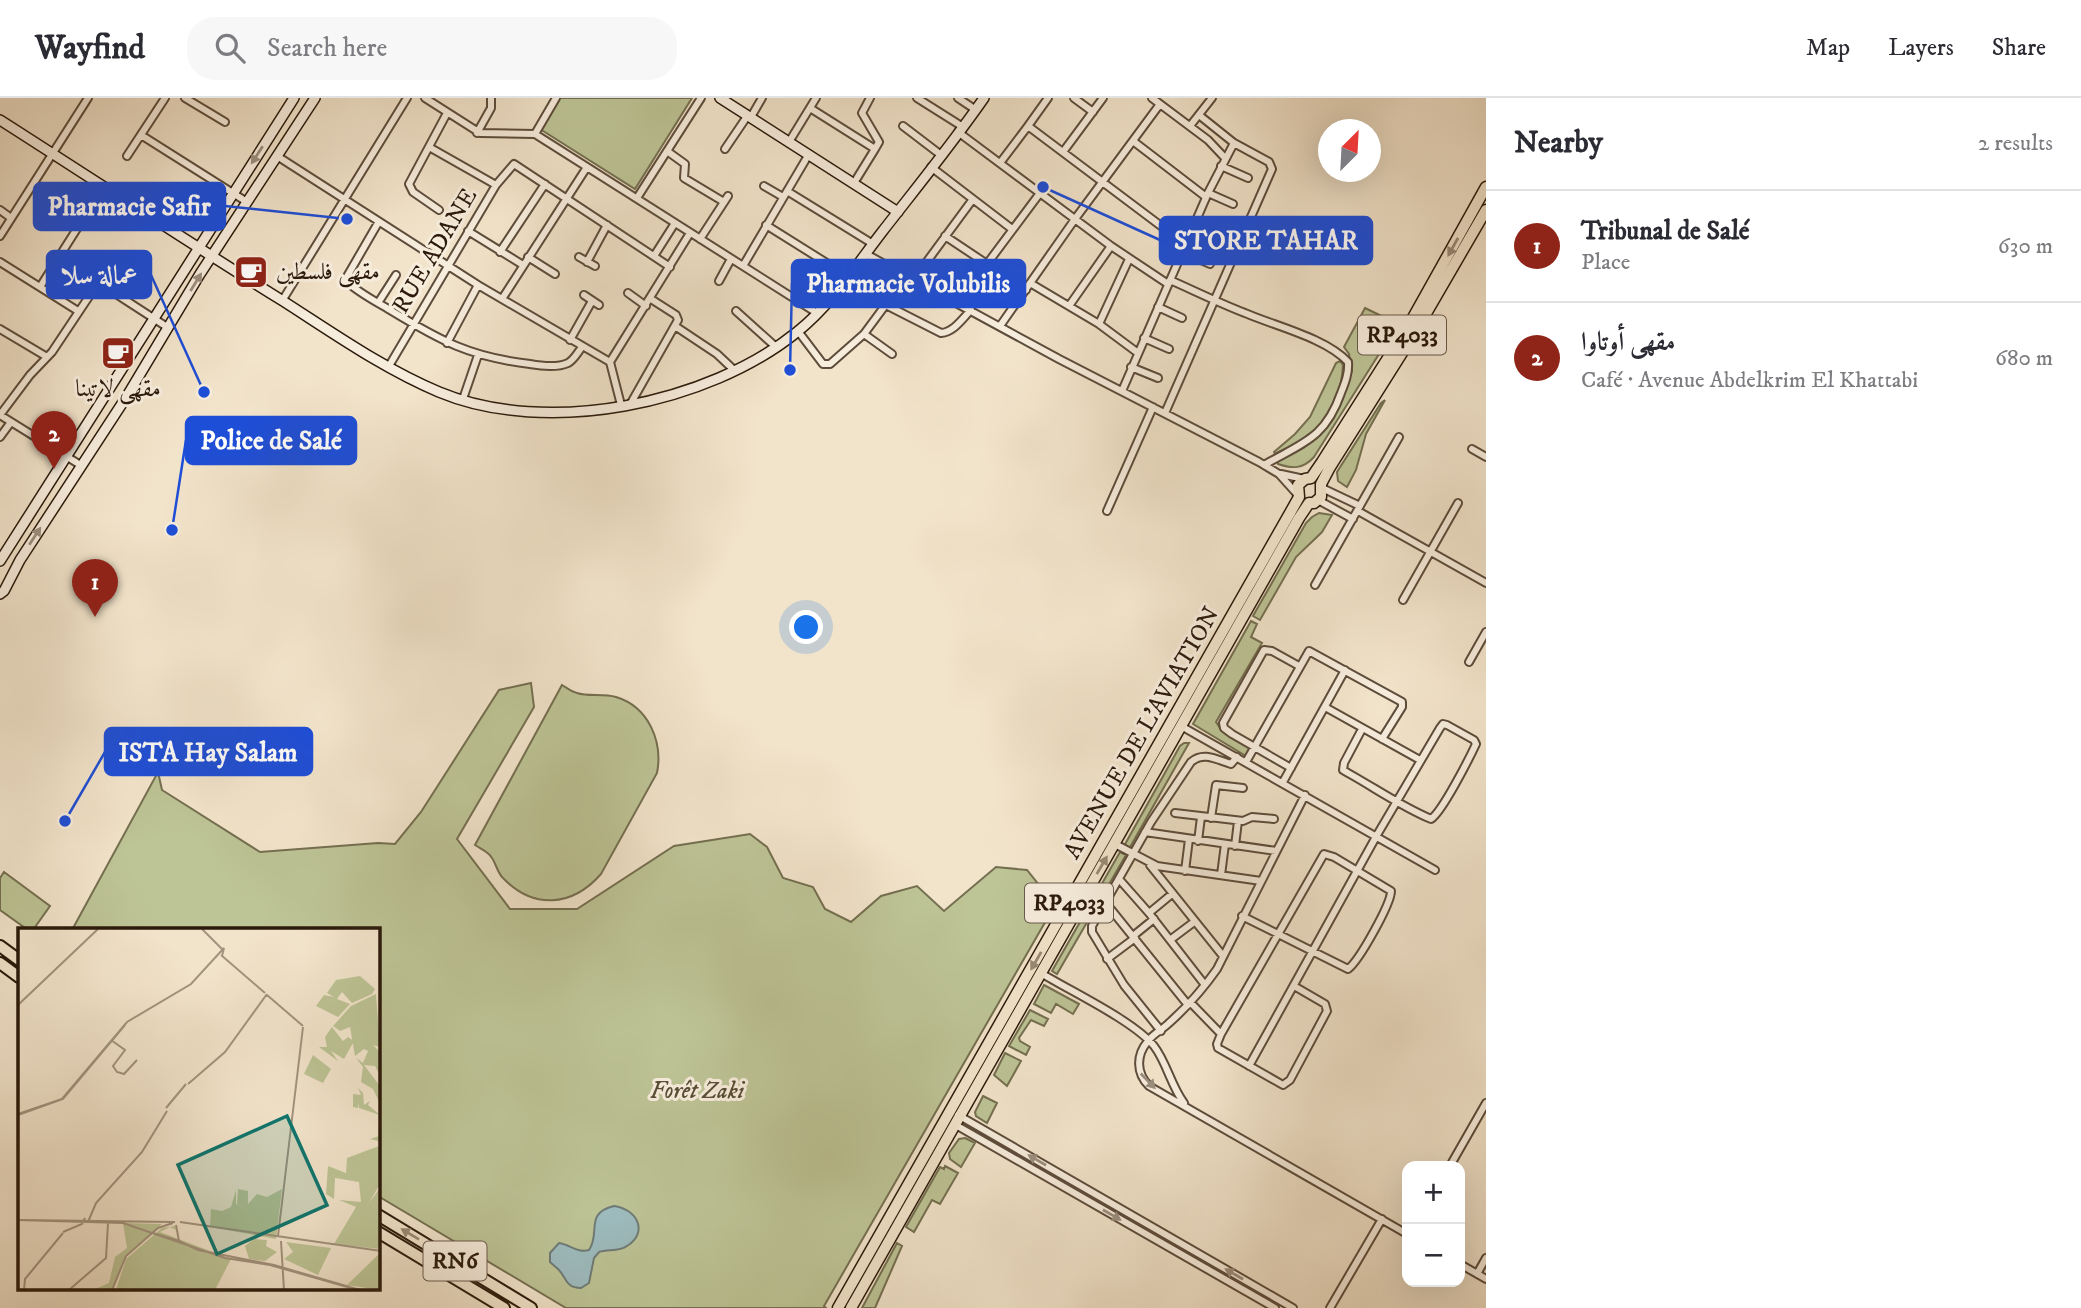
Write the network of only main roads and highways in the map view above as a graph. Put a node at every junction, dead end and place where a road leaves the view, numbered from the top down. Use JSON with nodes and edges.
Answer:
{"nodes":[{"id":1,"x":1486,"y":187,"type":"edge"},
{"id":2,"x":1486,"y":210,"type":"edge"},
{"id":3,"x":1308,"y":478,"type":"junction"},
{"id":4,"x":1322,"y":486,"type":"junction"},
{"id":5,"x":1298,"y":496,"type":"junction"},
{"id":6,"x":1313,"y":502,"type":"junction"},
{"id":7,"x":0,"y":946,"type":"edge"},
{"id":8,"x":18,"y":959,"type":"edge"},
{"id":9,"x":0,"y":964,"type":"edge"},
{"id":10,"x":18,"y":976,"type":"edge"},
{"id":11,"x":953,"y":1118,"type":"junction"},
{"id":12,"x":380,"y":1216,"type":"edge"},
{"id":13,"x":380,"y":1233,"type":"edge"},
{"id":14,"x":504,"y":1308,"type":"edge"},
{"id":15,"x":531,"y":1308,"type":"edge"},
{"id":16,"x":838,"y":1308,"type":"edge"},
{"id":17,"x":851,"y":1308,"type":"edge"}],
"edges":[{"from":1,"to":3,"type":"main road","name":"AVENUE DE L'AVIATION","number":"RP4033","one_way":true},
{"from":2,"to":4,"type":"main road","name":"AVENUE DE L'AVIATION","number":"RP4033"},
{"from":3,"to":4,"type":"main road"},
{"from":3,"to":5,"type":"main road","name":"AVENUE DE L'AVIATION","number":"RP4033"},
{"from":4,"to":6,"type":"main road","name":"AVENUE DE L'AVIATION","number":"RP4033"},
{"from":5,"to":6,"type":"main road"},
{"from":5,"to":11,"type":"main road","name":"AVENUE DE L'AVIATION","number":"RP4033","one_way":true},
{"from":11,"to":6,"type":"main road","name":"AVENUE DE L'AVIATION","number":"RP4033","one_way":true},
{"from":7,"to":8,"type":"highway"},
{"from":9,"to":10,"type":"highway"},
{"from":11,"to":16,"type":"main road","name":"AVENUE DE L'AVIATION","number":"RP4033"},
{"from":11,"to":17,"type":"main road","name":"AVENUE DE L'AVIATION","number":"RP4033"},
{"from":15,"to":12,"type":"highway","number":"RN6","one_way":true},
{"from":13,"to":14,"type":"highway","number":"RN6"}]}
